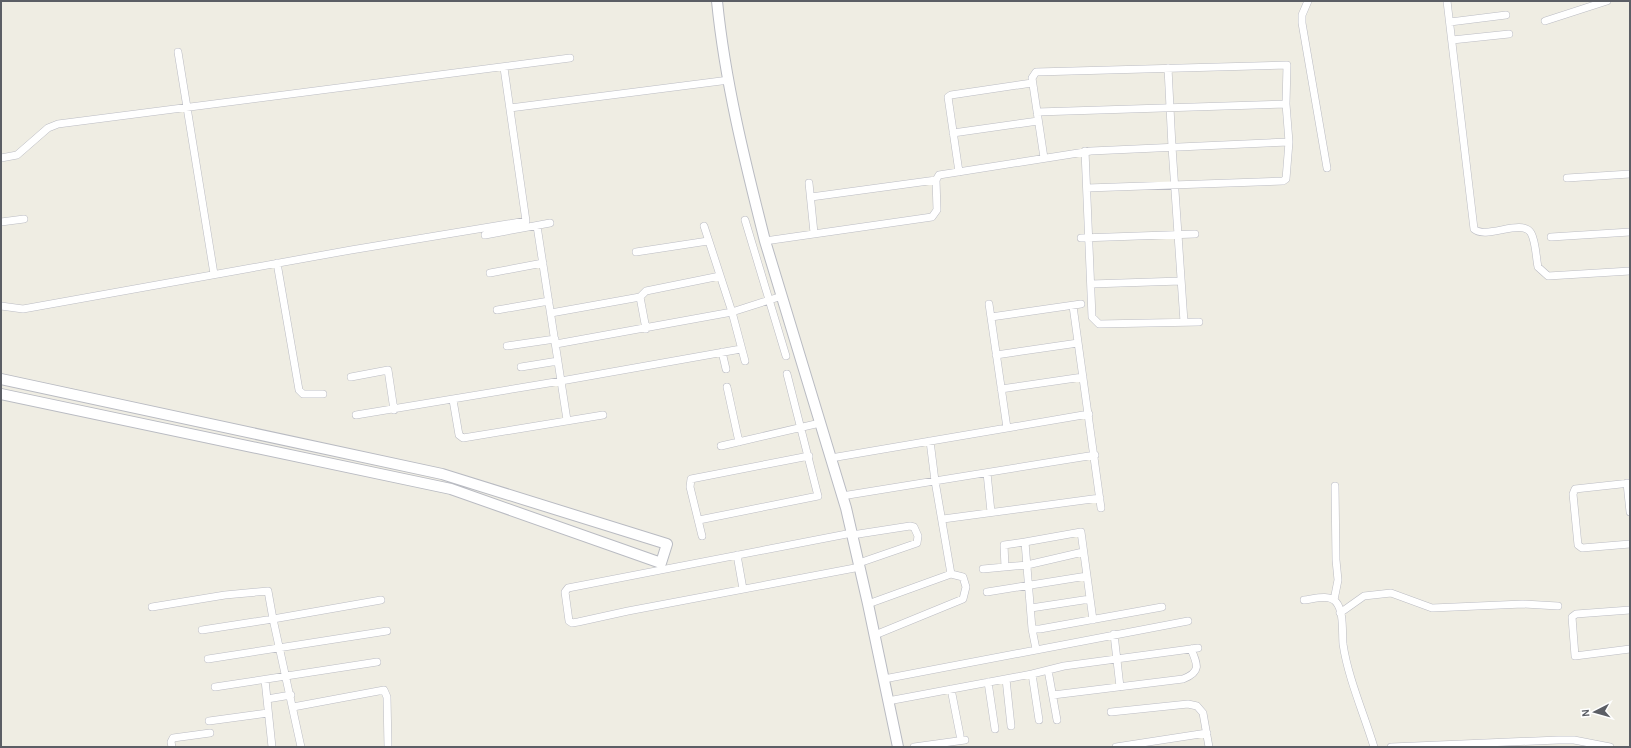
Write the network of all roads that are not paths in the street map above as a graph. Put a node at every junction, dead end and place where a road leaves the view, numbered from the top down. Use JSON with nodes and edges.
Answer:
{"nodes":[{"id":1,"x":718,"y":1,"type":"edge"},
{"id":2,"x":1308,"y":1,"type":"edge"},
{"id":3,"x":1447,"y":1,"type":"edge"},
{"id":4,"x":1607,"y":1,"type":"edge"},
{"id":5,"x":1506,"y":15,"type":"dead end"},
{"id":6,"x":1545,"y":21,"type":"dead end"},
{"id":7,"x":1450,"y":22,"type":"junction"},
{"id":8,"x":1510,"y":34,"type":"dead end"},
{"id":9,"x":1452,"y":40,"type":"junction"},
{"id":10,"x":178,"y":52,"type":"dead end"},
{"id":11,"x":570,"y":58,"type":"dead end"},
{"id":12,"x":504,"y":68,"type":"junction"},
{"id":13,"x":1168,"y":68,"type":"junction"},
{"id":14,"x":729,"y":80,"type":"junction"},
{"id":15,"x":1032,"y":83,"type":"junction"},
{"id":16,"x":1286,"y":104,"type":"junction"},
{"id":17,"x":187,"y":108,"type":"junction"},
{"id":18,"x":510,"y":108,"type":"junction"},
{"id":19,"x":1170,"y":108,"type":"junction"},
{"id":20,"x":1037,"y":112,"type":"junction"},
{"id":21,"x":1038,"y":121,"type":"junction"},
{"id":22,"x":953,"y":133,"type":"junction"},
{"id":23,"x":1289,"y":142,"type":"junction"},
{"id":24,"x":1172,"y":147,"type":"junction"},
{"id":25,"x":1085,"y":151,"type":"junction"},
{"id":26,"x":1,"y":158,"type":"edge"},
{"id":27,"x":1044,"y":158,"type":"junction"},
{"id":28,"x":1327,"y":168,"type":"dead end"},
{"id":29,"x":959,"y":172,"type":"junction"},
{"id":30,"x":1630,"y":174,"type":"edge"},
{"id":31,"x":1567,"y":178,"type":"dead end"},
{"id":32,"x":936,"y":180,"type":"junction"},
{"id":33,"x":809,"y":183,"type":"dead end"},
{"id":34,"x":1174,"y":184,"type":"junction"},
{"id":35,"x":1087,"y":188,"type":"junction"},
{"id":36,"x":810,"y":197,"type":"junction"},
{"id":37,"x":24,"y":219,"type":"dead end"},
{"id":38,"x":745,"y":220,"type":"dead end"},
{"id":39,"x":1,"y":222,"type":"edge"},
{"id":40,"x":550,"y":223,"type":"dead end"},
{"id":41,"x":537,"y":226,"type":"junction"},
{"id":42,"x":704,"y":226,"type":"dead end"},
{"id":43,"x":1630,"y":232,"type":"edge"},
{"id":44,"x":814,"y":234,"type":"junction"},
{"id":45,"x":1178,"y":234,"type":"junction"},
{"id":46,"x":1195,"y":234,"type":"dead end"},
{"id":47,"x":484,"y":235,"type":"dead end"},
{"id":48,"x":1085,"y":237,"type":"junction"},
{"id":49,"x":1551,"y":237,"type":"dead end"},
{"id":50,"x":708,"y":241,"type":"junction"},
{"id":51,"x":766,"y":241,"type":"junction"},
{"id":52,"x":636,"y":252,"type":"dead end"},
{"id":53,"x":277,"y":263,"type":"junction"},
{"id":54,"x":543,"y":263,"type":"junction"},
{"id":55,"x":1630,"y":272,"type":"edge"},
{"id":56,"x":490,"y":273,"type":"dead end"},
{"id":57,"x":214,"y":274,"type":"junction"},
{"id":58,"x":720,"y":276,"type":"junction"},
{"id":59,"x":1181,"y":281,"type":"junction"},
{"id":60,"x":1091,"y":284,"type":"junction"},
{"id":61,"x":782,"y":296,"type":"junction"},
{"id":62,"x":640,"y":297,"type":"junction"},
{"id":63,"x":768,"y":300,"type":"junction"},
{"id":64,"x":549,"y":301,"type":"junction"},
{"id":65,"x":989,"y":304,"type":"dead end"},
{"id":66,"x":1081,"y":304,"type":"dead end"},
{"id":67,"x":1,"y":306,"type":"edge"},
{"id":68,"x":1073,"y":306,"type":"junction"},
{"id":69,"x":497,"y":310,"type":"dead end"},
{"id":70,"x":732,"y":312,"type":"junction"},
{"id":71,"x":551,"y":313,"type":"junction"},
{"id":72,"x":991,"y":317,"type":"junction"},
{"id":73,"x":1184,"y":322,"type":"junction"},
{"id":74,"x":1199,"y":322,"type":"dead end"},
{"id":75,"x":646,"y":329,"type":"junction"},
{"id":76,"x":555,"y":342,"type":"junction"},
{"id":77,"x":1078,"y":343,"type":"junction"},
{"id":78,"x":507,"y":346,"type":"dead end"},
{"id":79,"x":741,"y":349,"type":"junction"},
{"id":80,"x":722,"y":352,"type":"junction"},
{"id":81,"x":996,"y":355,"type":"junction"},
{"id":82,"x":786,"y":356,"type":"dead end"},
{"id":83,"x":558,"y":361,"type":"junction"},
{"id":84,"x":745,"y":361,"type":"dead end"},
{"id":85,"x":521,"y":367,"type":"dead end"},
{"id":86,"x":726,"y":368,"type":"dead end"},
{"id":87,"x":787,"y":374,"type":"dead end"},
{"id":88,"x":352,"y":377,"type":"dead end"},
{"id":89,"x":1083,"y":377,"type":"junction"},
{"id":90,"x":1,"y":379,"type":"edge"},
{"id":91,"x":561,"y":381,"type":"junction"},
{"id":92,"x":727,"y":387,"type":"dead end"},
{"id":93,"x":1001,"y":389,"type":"junction"},
{"id":94,"x":1,"y":394,"type":"edge"},
{"id":95,"x":323,"y":394,"type":"dead end"},
{"id":96,"x":453,"y":400,"type":"junction"},
{"id":97,"x":394,"y":410,"type":"junction"},
{"id":98,"x":1089,"y":414,"type":"junction"},
{"id":99,"x":356,"y":415,"type":"dead end"},
{"id":100,"x":603,"y":415,"type":"dead end"},
{"id":101,"x":567,"y":420,"type":"junction"},
{"id":102,"x":820,"y":423,"type":"junction"},
{"id":103,"x":1006,"y":428,"type":"junction"},
{"id":104,"x":801,"y":429,"type":"junction"},
{"id":105,"x":930,"y":441,"type":"junction"},
{"id":106,"x":739,"y":442,"type":"junction"},
{"id":107,"x":721,"y":446,"type":"dead end"},
{"id":108,"x":1095,"y":455,"type":"junction"},
{"id":109,"x":809,"y":456,"type":"junction"},
{"id":110,"x":831,"y":458,"type":"junction"},
{"id":111,"x":987,"y":473,"type":"junction"},
{"id":112,"x":935,"y":482,"type":"junction"},
{"id":113,"x":1629,"y":483,"type":"edge"},
{"id":114,"x":1335,"y":486,"type":"dead end"},
{"id":115,"x":842,"y":496,"type":"junction"},
{"id":116,"x":1100,"y":498,"type":"junction"},
{"id":117,"x":1101,"y":508,"type":"dead end"},
{"id":118,"x":991,"y":512,"type":"junction"},
{"id":119,"x":1630,"y":512,"type":"edge"},
{"id":120,"x":943,"y":519,"type":"junction"},
{"id":121,"x":699,"y":520,"type":"junction"},
{"id":122,"x":852,"y":534,"type":"junction"},
{"id":123,"x":702,"y":536,"type":"dead end"},
{"id":124,"x":1025,"y":542,"type":"junction"},
{"id":125,"x":1630,"y":544,"type":"edge"},
{"id":126,"x":1084,"y":552,"type":"junction"},
{"id":127,"x":737,"y":555,"type":"junction"},
{"id":128,"x":860,"y":565,"type":"junction"},
{"id":129,"x":1027,"y":565,"type":"junction"},
{"id":130,"x":1005,"y":567,"type":"junction"},
{"id":131,"x":983,"y":569,"type":"dead end"},
{"id":132,"x":951,"y":574,"type":"junction"},
{"id":133,"x":1087,"y":576,"type":"junction"},
{"id":134,"x":1028,"y":586,"type":"junction"},
{"id":135,"x":743,"y":588,"type":"junction"},
{"id":136,"x":987,"y":592,"type":"dead end"},
{"id":137,"x":1090,"y":599,"type":"junction"},
{"id":138,"x":381,"y":600,"type":"dead end"},
{"id":139,"x":1304,"y":600,"type":"dead end"},
{"id":140,"x":1334,"y":600,"type":"junction"},
{"id":141,"x":868,"y":604,"type":"junction"},
{"id":142,"x":1558,"y":606,"type":"dead end"},
{"id":143,"x":152,"y":607,"type":"dead end"},
{"id":144,"x":1162,"y":607,"type":"dead end"},
{"id":145,"x":1031,"y":608,"type":"junction"},
{"id":146,"x":1630,"y":610,"type":"edge"},
{"id":147,"x":1340,"y":613,"type":"junction"},
{"id":148,"x":274,"y":618,"type":"junction"},
{"id":149,"x":1093,"y":620,"type":"junction"},
{"id":150,"x":1188,"y":621,"type":"dead end"},
{"id":151,"x":1032,"y":629,"type":"junction"},
{"id":152,"x":202,"y":630,"type":"dead end"},
{"id":153,"x":387,"y":631,"type":"dead end"},
{"id":154,"x":1114,"y":634,"type":"junction"},
{"id":155,"x":875,"y":635,"type":"junction"},
{"id":156,"x":279,"y":647,"type":"junction"},
{"id":157,"x":1036,"y":649,"type":"junction"},
{"id":158,"x":1630,"y":649,"type":"edge"},
{"id":159,"x":208,"y":659,"type":"dead end"},
{"id":160,"x":1118,"y":660,"type":"junction"},
{"id":161,"x":376,"y":662,"type":"dead end"},
{"id":162,"x":1048,"y":670,"type":"junction"},
{"id":163,"x":1032,"y":674,"type":"junction"},
{"id":164,"x":287,"y":677,"type":"junction"},
{"id":165,"x":884,"y":679,"type":"junction"},
{"id":166,"x":1006,"y":679,"type":"junction"},
{"id":167,"x":265,"y":680,"type":"junction"},
{"id":168,"x":988,"y":682,"type":"junction"},
{"id":169,"x":1120,"y":686,"type":"junction"},
{"id":170,"x":215,"y":688,"type":"dead end"},
{"id":171,"x":951,"y":689,"type":"junction"},
{"id":172,"x":291,"y":695,"type":"junction"},
{"id":173,"x":1053,"y":695,"type":"junction"},
{"id":174,"x":267,"y":699,"type":"junction"},
{"id":175,"x":888,"y":701,"type":"junction"},
{"id":176,"x":293,"y":707,"type":"junction"},
{"id":177,"x":1111,"y":712,"type":"dead end"},
{"id":178,"x":268,"y":713,"type":"junction"},
{"id":179,"x":1039,"y":720,"type":"dead end"},
{"id":180,"x":1057,"y":720,"type":"dead end"},
{"id":181,"x":209,"y":721,"type":"dead end"},
{"id":182,"x":1011,"y":726,"type":"dead end"},
{"id":183,"x":995,"y":729,"type":"dead end"},
{"id":184,"x":210,"y":733,"type":"dead end"},
{"id":185,"x":1207,"y":733,"type":"junction"},
{"id":186,"x":960,"y":735,"type":"dead end"},
{"id":187,"x":965,"y":740,"type":"dead end"},
{"id":188,"x":172,"y":747,"type":"edge"},
{"id":189,"x":272,"y":747,"type":"edge"},
{"id":190,"x":301,"y":747,"type":"edge"},
{"id":191,"x":388,"y":747,"type":"edge"},
{"id":192,"x":898,"y":747,"type":"edge"},
{"id":193,"x":914,"y":747,"type":"edge"},
{"id":194,"x":1116,"y":747,"type":"edge"},
{"id":195,"x":1209,"y":747,"type":"edge"},
{"id":196,"x":1374,"y":747,"type":"edge"},
{"id":197,"x":1391,"y":747,"type":"edge"},
{"id":198,"x":1610,"y":747,"type":"edge"}],
"edges":[{"from":1,"to":14,"type":"street"},
{"from":2,"to":28,"type":"street"},
{"from":3,"to":7,"type":"street"},
{"from":4,"to":6,"type":"street"},
{"from":5,"to":7,"type":"street"},
{"from":7,"to":9,"type":"street"},
{"from":8,"to":9,"type":"street"},
{"from":9,"to":55,"type":"street"},
{"from":10,"to":17,"type":"street"},
{"from":11,"to":12,"type":"street"},
{"from":12,"to":17,"type":"street"},
{"from":12,"to":18,"type":"street"},
{"from":13,"to":15,"type":"street"},
{"from":13,"to":16,"type":"street"},
{"from":13,"to":19,"type":"street"},
{"from":14,"to":18,"type":"street"},
{"from":14,"to":51,"type":"street"},
{"from":15,"to":20,"type":"street"},
{"from":15,"to":22,"type":"street"},
{"from":16,"to":19,"type":"street"},
{"from":16,"to":23,"type":"street"},
{"from":17,"to":26,"type":"street"},
{"from":17,"to":57,"type":"street"},
{"from":18,"to":53,"type":"street"},
{"from":19,"to":20,"type":"street"},
{"from":19,"to":24,"type":"street"},
{"from":20,"to":21,"type":"street"},
{"from":21,"to":22,"type":"street"},
{"from":21,"to":27,"type":"street"},
{"from":22,"to":29,"type":"street"},
{"from":23,"to":24,"type":"street"},
{"from":23,"to":34,"type":"street"},
{"from":24,"to":25,"type":"street"},
{"from":24,"to":34,"type":"street"},
{"from":25,"to":27,"type":"street"},
{"from":25,"to":35,"type":"street"},
{"from":27,"to":29,"type":"street"},
{"from":29,"to":32,"type":"street"},
{"from":30,"to":31,"type":"street"},
{"from":32,"to":36,"type":"street"},
{"from":32,"to":44,"type":"street"},
{"from":33,"to":36,"type":"street"},
{"from":34,"to":35,"type":"street"},
{"from":34,"to":45,"type":"street"},
{"from":35,"to":48,"type":"street"},
{"from":36,"to":44,"type":"street"},
{"from":37,"to":39,"type":"street"},
{"from":38,"to":63,"type":"street"},
{"from":40,"to":41,"type":"street"},
{"from":41,"to":47,"type":"street"},
{"from":41,"to":54,"type":"street"},
{"from":42,"to":50,"type":"street"},
{"from":43,"to":49,"type":"street"},
{"from":44,"to":51,"type":"street"},
{"from":45,"to":46,"type":"street"},
{"from":45,"to":48,"type":"street"},
{"from":45,"to":59,"type":"street"},
{"from":48,"to":60,"type":"street"},
{"from":50,"to":52,"type":"street"},
{"from":50,"to":58,"type":"street"},
{"from":51,"to":61,"type":"street"},
{"from":53,"to":57,"type":"street"},
{"from":53,"to":95,"type":"street"},
{"from":54,"to":56,"type":"street"},
{"from":54,"to":64,"type":"street"},
{"from":57,"to":67,"type":"street"},
{"from":58,"to":62,"type":"street"},
{"from":58,"to":70,"type":"street"},
{"from":59,"to":60,"type":"street"},
{"from":59,"to":73,"type":"street"},
{"from":60,"to":73,"type":"street"},
{"from":61,"to":63,"type":"street"},
{"from":61,"to":102,"type":"street"},
{"from":62,"to":71,"type":"street"},
{"from":62,"to":75,"type":"street"},
{"from":63,"to":70,"type":"street"},
{"from":63,"to":82,"type":"street"},
{"from":64,"to":69,"type":"street"},
{"from":64,"to":71,"type":"street"},
{"from":65,"to":72,"type":"street"},
{"from":66,"to":68,"type":"street"},
{"from":68,"to":72,"type":"street"},
{"from":68,"to":77,"type":"street"},
{"from":70,"to":75,"type":"street"},
{"from":70,"to":79,"type":"street"},
{"from":71,"to":76,"type":"street"},
{"from":72,"to":81,"type":"street"},
{"from":73,"to":74,"type":"street"},
{"from":75,"to":76,"type":"street"},
{"from":76,"to":78,"type":"street"},
{"from":76,"to":83,"type":"street"},
{"from":77,"to":81,"type":"street"},
{"from":77,"to":89,"type":"street"},
{"from":79,"to":80,"type":"street"},
{"from":79,"to":84,"type":"street"},
{"from":80,"to":86,"type":"street"},
{"from":80,"to":91,"type":"street"},
{"from":81,"to":93,"type":"street"},
{"from":83,"to":85,"type":"street"},
{"from":83,"to":91,"type":"street"},
{"from":87,"to":104,"type":"street"},
{"from":88,"to":97,"type":"street"},
{"from":89,"to":93,"type":"street"},
{"from":89,"to":98,"type":"street"},
{"from":90,"to":94,"type":"street"},
{"from":91,"to":96,"type":"street"},
{"from":91,"to":101,"type":"street"},
{"from":92,"to":106,"type":"street"},
{"from":93,"to":103,"type":"street"},
{"from":96,"to":97,"type":"street"},
{"from":96,"to":101,"type":"street"},
{"from":97,"to":99,"type":"street"},
{"from":98,"to":103,"type":"street"},
{"from":98,"to":108,"type":"street"},
{"from":100,"to":101,"type":"street"},
{"from":102,"to":104,"type":"street"},
{"from":102,"to":110,"type":"street"},
{"from":103,"to":105,"type":"street"},
{"from":104,"to":106,"type":"street"},
{"from":104,"to":109,"type":"street"},
{"from":105,"to":110,"type":"street"},
{"from":105,"to":112,"type":"street"},
{"from":106,"to":107,"type":"street"},
{"from":108,"to":111,"type":"street"},
{"from":108,"to":116,"type":"street"},
{"from":109,"to":121,"type":"street"},
{"from":109,"to":121,"type":"street"},
{"from":110,"to":115,"type":"street"},
{"from":111,"to":112,"type":"street"},
{"from":111,"to":118,"type":"street"},
{"from":112,"to":115,"type":"street"},
{"from":112,"to":120,"type":"street"},
{"from":113,"to":119,"type":"street"},
{"from":113,"to":125,"type":"street"},
{"from":114,"to":140,"type":"street"},
{"from":115,"to":122,"type":"street"},
{"from":116,"to":117,"type":"street"},
{"from":116,"to":118,"type":"street"},
{"from":118,"to":120,"type":"street"},
{"from":120,"to":132,"type":"street"},
{"from":121,"to":123,"type":"street"},
{"from":122,"to":127,"type":"street"},
{"from":122,"to":128,"type":"street"},
{"from":122,"to":128,"type":"street"},
{"from":124,"to":126,"type":"street"},
{"from":124,"to":129,"type":"street"},
{"from":124,"to":130,"type":"street"},
{"from":126,"to":129,"type":"street"},
{"from":126,"to":133,"type":"street"},
{"from":127,"to":135,"type":"street"},
{"from":127,"to":135,"type":"street"},
{"from":128,"to":135,"type":"street"},
{"from":128,"to":141,"type":"street"},
{"from":129,"to":130,"type":"street"},
{"from":129,"to":134,"type":"street"},
{"from":130,"to":131,"type":"street"},
{"from":132,"to":141,"type":"street"},
{"from":132,"to":155,"type":"street"},
{"from":133,"to":134,"type":"street"},
{"from":133,"to":137,"type":"street"},
{"from":134,"to":136,"type":"street"},
{"from":134,"to":145,"type":"street"},
{"from":137,"to":145,"type":"street"},
{"from":137,"to":149,"type":"street"},
{"from":138,"to":148,"type":"street"},
{"from":139,"to":140,"type":"street"},
{"from":140,"to":147,"type":"street"},
{"from":141,"to":155,"type":"street"},
{"from":142,"to":147,"type":"street"},
{"from":143,"to":148,"type":"street"},
{"from":144,"to":149,"type":"street"},
{"from":145,"to":151,"type":"street"},
{"from":146,"to":158,"type":"street"},
{"from":147,"to":196,"type":"street"},
{"from":148,"to":152,"type":"street"},
{"from":148,"to":156,"type":"street"},
{"from":149,"to":151,"type":"street"},
{"from":150,"to":154,"type":"street"},
{"from":151,"to":157,"type":"street"},
{"from":153,"to":156,"type":"street"},
{"from":154,"to":157,"type":"street"},
{"from":154,"to":160,"type":"street"},
{"from":155,"to":165,"type":"street"},
{"from":156,"to":159,"type":"street"},
{"from":156,"to":164,"type":"street"},
{"from":157,"to":165,"type":"street"},
{"from":160,"to":162,"type":"street"},
{"from":160,"to":169,"type":"street"},
{"from":160,"to":169,"type":"street"},
{"from":161,"to":164,"type":"street"},
{"from":162,"to":163,"type":"street"},
{"from":162,"to":173,"type":"street"},
{"from":163,"to":166,"type":"street"},
{"from":163,"to":179,"type":"street"},
{"from":164,"to":167,"type":"street"},
{"from":164,"to":172,"type":"street"},
{"from":165,"to":175,"type":"street"},
{"from":166,"to":168,"type":"street"},
{"from":166,"to":182,"type":"street"},
{"from":167,"to":170,"type":"street"},
{"from":167,"to":174,"type":"street"},
{"from":168,"to":171,"type":"street"},
{"from":168,"to":183,"type":"street"},
{"from":169,"to":173,"type":"street"},
{"from":171,"to":175,"type":"street"},
{"from":171,"to":186,"type":"street"},
{"from":172,"to":174,"type":"street"},
{"from":172,"to":176,"type":"street"},
{"from":173,"to":180,"type":"street"},
{"from":174,"to":178,"type":"street"},
{"from":175,"to":192,"type":"street"},
{"from":176,"to":190,"type":"street"},
{"from":176,"to":191,"type":"street"},
{"from":177,"to":185,"type":"street"},
{"from":178,"to":181,"type":"street"},
{"from":178,"to":189,"type":"street"},
{"from":184,"to":188,"type":"street"},
{"from":185,"to":194,"type":"street"},
{"from":185,"to":195,"type":"street"},
{"from":187,"to":193,"type":"street"},
{"from":197,"to":198,"type":"street"}]}
